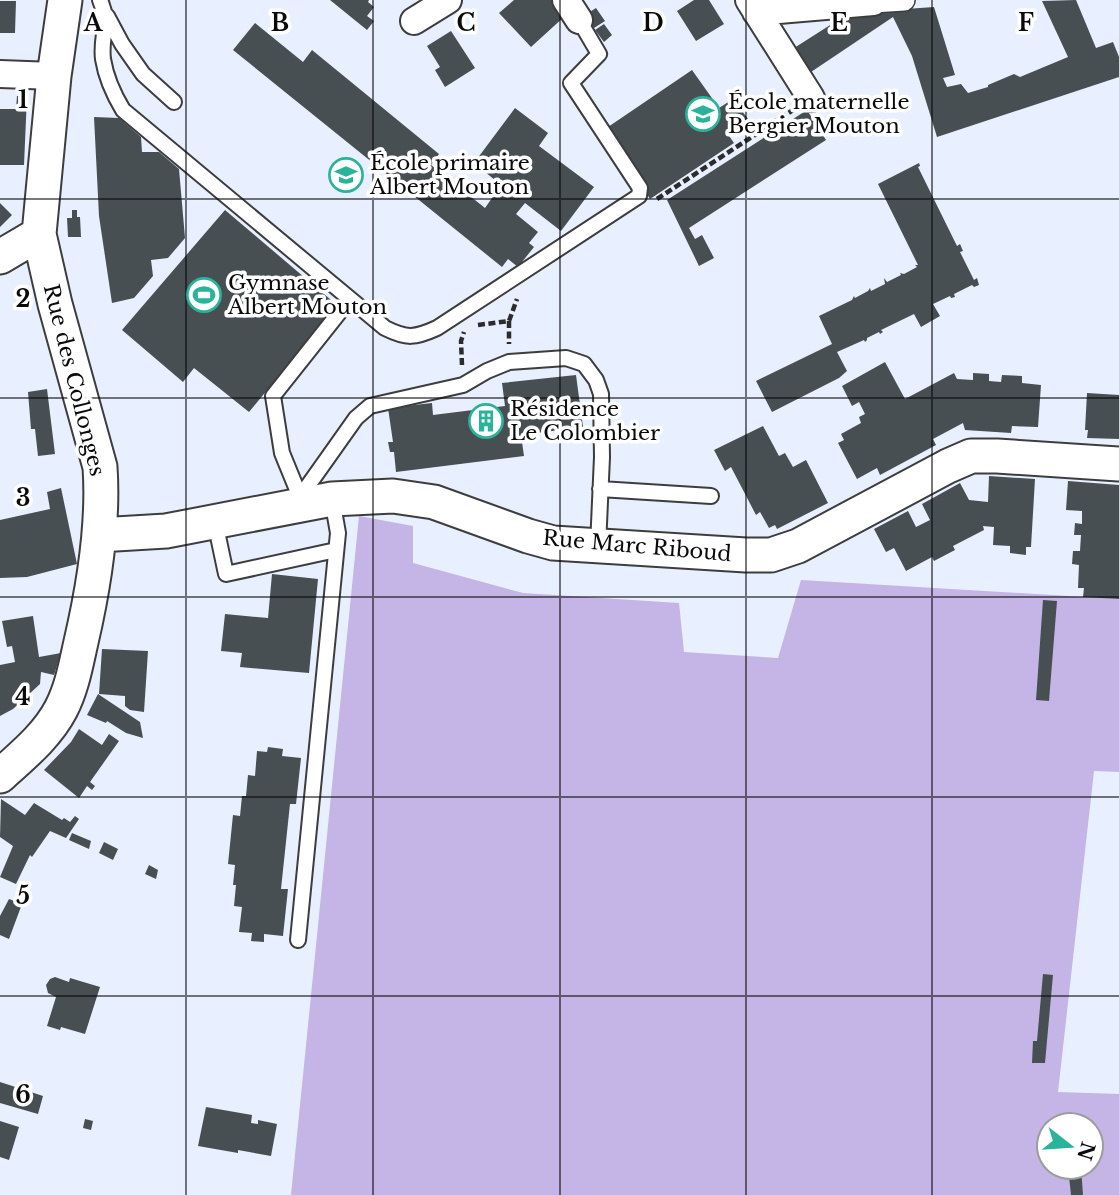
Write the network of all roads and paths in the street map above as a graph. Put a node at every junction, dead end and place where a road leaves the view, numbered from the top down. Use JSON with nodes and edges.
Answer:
{"nodes":[{"id":1,"x":65,"y":0,"type":"edge"},
{"id":2,"x":448,"y":0,"type":"edge"},
{"id":3,"x":904,"y":0,"type":"edge"},
{"id":4,"x":872,"y":1,"type":"edge"},
{"id":5,"x":752,"y":6,"type":"edge"},
{"id":6,"x":103,"y":7,"type":"edge"},
{"id":7,"x":572,"y":10,"type":"edge"},
{"id":8,"x":414,"y":22,"type":"dead end"},
{"id":9,"x":0,"y":74,"type":"edge"},
{"id":10,"x":54,"y":75,"type":"junction"},
{"id":11,"x":811,"y":98,"type":"dead end"},
{"id":12,"x":174,"y":102,"type":"dead end"},
{"id":13,"x":39,"y":234,"type":"junction"},
{"id":14,"x":0,"y":257,"type":"edge"},
{"id":15,"x":350,"y":299,"type":"junction"},
{"id":16,"x":1119,"y":464,"type":"edge"},
{"id":17,"x":600,"y":489,"type":"junction"},
{"id":18,"x":711,"y":496,"type":"dead end"},
{"id":19,"x":311,"y":500,"type":"junction"},
{"id":20,"x":215,"y":522,"type":"junction"},
{"id":21,"x":99,"y":535,"type":"junction"},
{"id":22,"x":598,"y":546,"type":"junction"},
{"id":23,"x":336,"y":550,"type":"junction"},
{"id":24,"x":0,"y":776,"type":"edge"},
{"id":25,"x":298,"y":940,"type":"dead end"}],
"edges":[{"from":1,"to":10,"type":"street","name":"Rue des Collonges"},
{"from":2,"to":8,"type":"street"},
{"from":3,"to":4,"type":"street"},
{"from":4,"to":5,"type":"street"},
{"from":5,"to":11,"type":"street"},
{"from":6,"to":12,"type":"lane"},
{"from":6,"to":15,"type":"lane"},
{"from":7,"to":15,"type":"lane"},
{"from":9,"to":10,"type":"street"},
{"from":10,"to":13,"type":"street","name":"Rue des Collonges"},
{"from":13,"to":14,"type":"street"},
{"from":13,"to":21,"type":"street","name":"Rue des Collonges"},
{"from":15,"to":19,"type":"lane"},
{"from":16,"to":22,"type":"street","name":"Rue Marc Riboud"},
{"from":17,"to":18,"type":"lane"},
{"from":17,"to":19,"type":"lane"},
{"from":17,"to":22,"type":"lane"},
{"from":19,"to":20,"type":"street","name":"Rue Marc Riboud"},
{"from":19,"to":22,"type":"street","name":"Rue Marc Riboud"},
{"from":19,"to":23,"type":"lane"},
{"from":20,"to":21,"type":"street","name":"Rue Marc Riboud"},
{"from":20,"to":23,"type":"lane"},
{"from":21,"to":24,"type":"street","name":"Rue des Collonges"},
{"from":23,"to":25,"type":"lane"}]}
